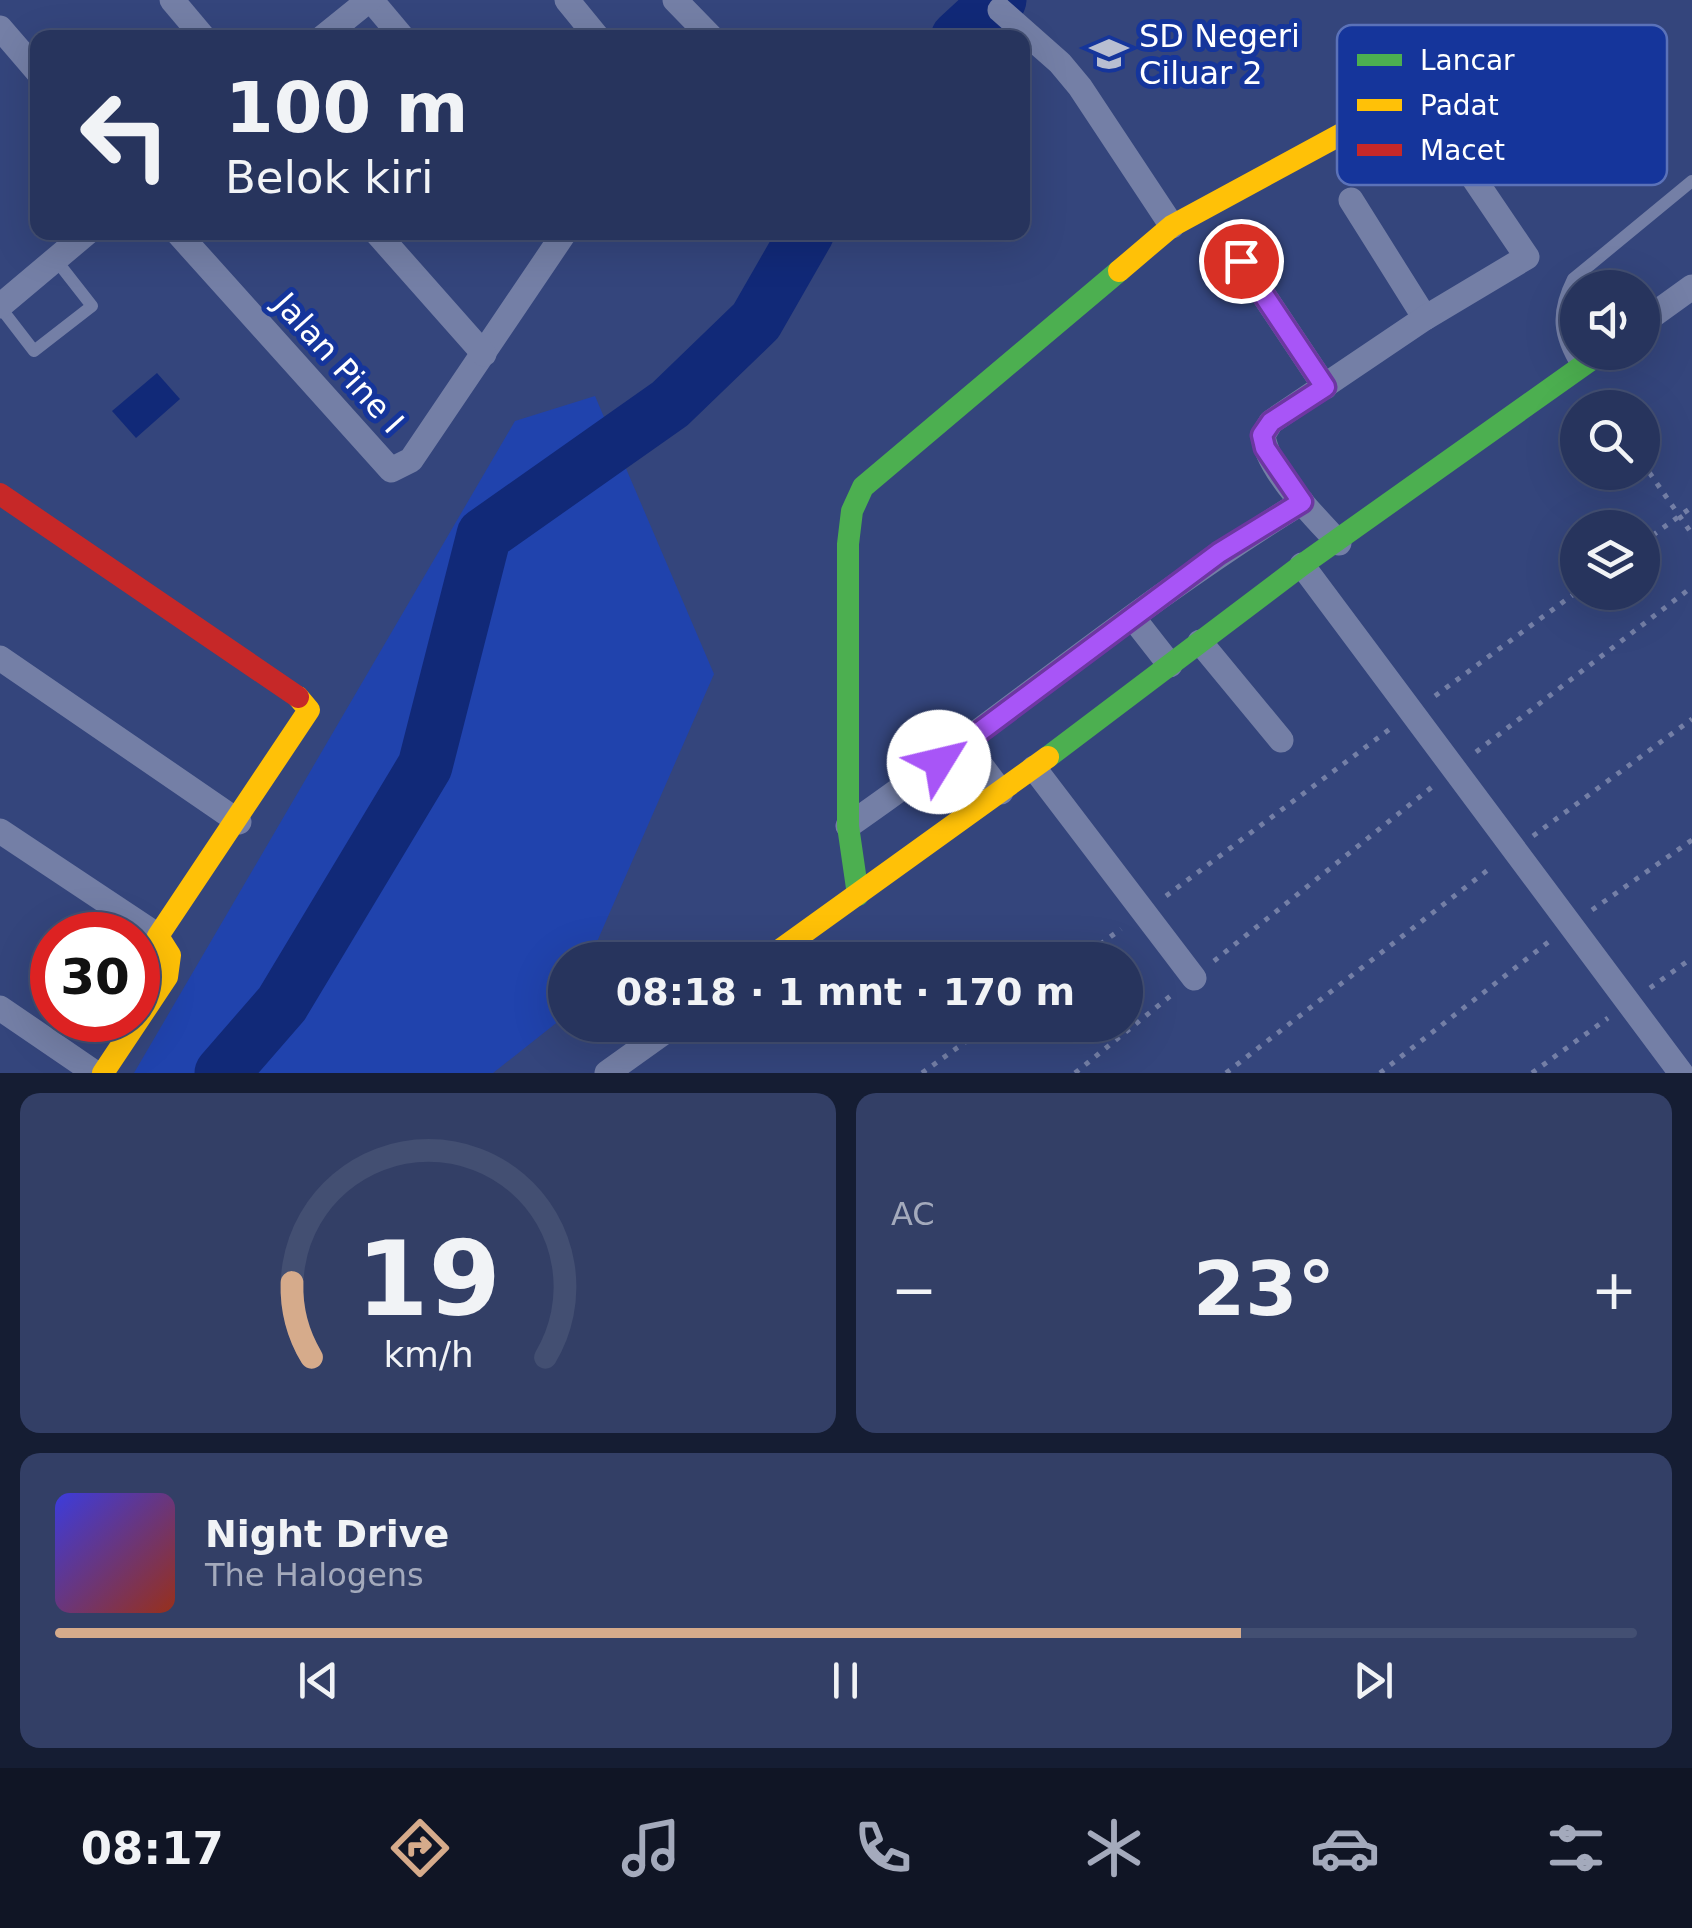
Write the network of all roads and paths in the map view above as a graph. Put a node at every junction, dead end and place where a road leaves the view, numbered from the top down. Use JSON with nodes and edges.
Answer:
{"nodes":[{"id":1,"x":172,"y":0,"type":"edge"},
{"id":2,"x":370,"y":0,"type":"edge"},
{"id":3,"x":567,"y":0,"type":"edge"},
{"id":4,"x":675,"y":0,"type":"edge"},
{"id":5,"x":1000,"y":10,"type":"dead end"},
{"id":6,"x":0,"y":28,"type":"edge"},
{"id":7,"x":197,"y":30,"type":"edge"},
{"id":8,"x":332,"y":30,"type":"edge"},
{"id":9,"x":396,"y":30,"type":"edge"},
{"id":10,"x":591,"y":30,"type":"edge"},
{"id":11,"x":704,"y":30,"type":"edge"},
{"id":12,"x":1023,"y":30,"type":"edge"},
{"id":13,"x":1030,"y":36,"type":"edge"},
{"id":14,"x":30,"y":63,"type":"edge"},
{"id":15,"x":1337,"y":136,"type":"edge"},
{"id":16,"x":1692,"y":181,"type":"edge"},
{"id":17,"x":1478,"y":185,"type":"edge"},
{"id":18,"x":1350,"y":200,"type":"dead end"},
{"id":19,"x":1172,"y":226,"type":"junction"},
{"id":20,"x":79,"y":240,"type":"edge"},
{"id":21,"x":184,"y":240,"type":"edge"},
{"id":22,"x":383,"y":240,"type":"edge"},
{"id":23,"x":561,"y":240,"type":"edge"},
{"id":24,"x":56,"y":260,"type":"junction"},
{"id":25,"x":1241,"y":261,"type":"dead end"},
{"id":26,"x":1584,"y":270,"type":"edge"},
{"id":27,"x":1692,"y":287,"type":"edge"},
{"id":28,"x":0,"y":306,"type":"edge"},
{"id":29,"x":1660,"y":310,"type":"edge"},
{"id":30,"x":1425,"y":318,"type":"junction"},
{"id":31,"x":484,"y":354,"type":"junction"},
{"id":32,"x":1578,"y":370,"type":"edge"},
{"id":33,"x":1325,"y":387,"type":"junction"},
{"id":34,"x":1660,"y":488,"type":"edge"},
{"id":35,"x":0,"y":494,"type":"edge"},
{"id":36,"x":1302,"y":502,"type":"junction"},
{"id":37,"x":1692,"y":507,"type":"edge"},
{"id":38,"x":1679,"y":516,"type":"junction"},
{"id":39,"x":1660,"y":530,"type":"edge"},
{"id":40,"x":1692,"y":534,"type":"edge"},
{"id":41,"x":1339,"y":543,"type":"junction"},
{"id":42,"x":1302,"y":565,"type":"junction"},
{"id":43,"x":1692,"y":587,"type":"edge"},
{"id":44,"x":1560,"y":604,"type":"edge"},
{"id":45,"x":1134,"y":619,"type":"junction"},
{"id":46,"x":1200,"y":642,"type":"junction"},
{"id":47,"x":0,"y":658,"type":"edge"},
{"id":48,"x":1170,"y":664,"type":"junction"},
{"id":49,"x":1414,"y":712,"type":"junction"},
{"id":50,"x":1692,"y":719,"type":"edge"},
{"id":51,"x":1281,"y":740,"type":"dead end"},
{"id":52,"x":965,"y":744,"type":"junction"},
{"id":53,"x":1034,"y":768,"type":"junction"},
{"id":54,"x":1456,"y":768,"type":"junction"},
{"id":55,"x":1001,"y":792,"type":"junction"},
{"id":56,"x":239,"y":822,"type":"junction"},
{"id":57,"x":848,"y":826,"type":"junction"},
{"id":58,"x":0,"y":831,"type":"edge"},
{"id":59,"x":1692,"y":840,"type":"edge"},
{"id":60,"x":1515,"y":849,"type":"junction"},
{"id":61,"x":858,"y":895,"type":"junction"},
{"id":62,"x":122,"y":912,"type":"edge"},
{"id":63,"x":1144,"y":913,"type":"junction"},
{"id":64,"x":1570,"y":926,"type":"junction"},
{"id":65,"x":160,"y":933,"type":"edge"},
{"id":66,"x":160,"y":939,"type":"edge"},
{"id":67,"x":791,"y":942,"type":"edge"},
{"id":68,"x":1104,"y":942,"type":"edge"},
{"id":69,"x":1194,"y":978,"type":"junction"},
{"id":70,"x":160,"y":986,"type":"edge"},
{"id":71,"x":0,"y":1008,"type":"edge"},
{"id":72,"x":123,"y":1042,"type":"edge"},
{"id":73,"x":650,"y":1042,"type":"edge"},
{"id":74,"x":965,"y":1042,"type":"edge"},
{"id":75,"x":1692,"y":1066,"type":"edge"},
{"id":76,"x":95,"y":1073,"type":"edge"},
{"id":77,"x":103,"y":1073,"type":"edge"},
{"id":78,"x":607,"y":1073,"type":"edge"},
{"id":79,"x":922,"y":1073,"type":"edge"},
{"id":80,"x":1075,"y":1073,"type":"edge"},
{"id":81,"x":1226,"y":1073,"type":"edge"},
{"id":82,"x":1380,"y":1073,"type":"edge"},
{"id":83,"x":1682,"y":1073,"type":"edge"}],
"edges":[{"from":1,"to":7,"type":"street"},
{"from":2,"to":8,"type":"street"},
{"from":2,"to":9,"type":"street"},
{"from":3,"to":10,"type":"street"},
{"from":4,"to":11,"type":"street"},
{"from":5,"to":12,"type":"street"},
{"from":6,"to":14,"type":"street"},
{"from":13,"to":19,"type":"street"},
{"from":15,"to":19,"type":"street"},
{"from":16,"to":26,"type":"lane"},
{"from":17,"to":30,"type":"street"},
{"from":18,"to":30,"type":"street"},
{"from":19,"to":57,"type":"street"},
{"from":20,"to":24,"type":"street"},
{"from":21,"to":31,"type":"street","name":"Jalan Pine I"},
{"from":22,"to":31,"type":"street"},
{"from":23,"to":31,"type":"street"},
{"from":24,"to":28,"type":"street"},
{"from":24,"to":28,"type":"lane"},
{"from":25,"to":33,"type":"street"},
{"from":27,"to":29,"type":"street"},
{"from":30,"to":33,"type":"street"},
{"from":32,"to":41,"type":"street"},
{"from":33,"to":36,"type":"street"},
{"from":34,"to":38,"type":"path"},
{"from":35,"to":56,"type":"street"},
{"from":36,"to":41,"type":"street"},
{"from":36,"to":45,"type":"street"},
{"from":37,"to":38,"type":"path"},
{"from":38,"to":39,"type":"path"},
{"from":38,"to":40,"type":"path"},
{"from":41,"to":42,"type":"street"},
{"from":42,"to":46,"type":"street"},
{"from":42,"to":49,"type":"street"},
{"from":43,"to":54,"type":"path"},
{"from":44,"to":49,"type":"path"},
{"from":45,"to":48,"type":"street"},
{"from":45,"to":52,"type":"street"},
{"from":46,"to":48,"type":"street"},
{"from":46,"to":51,"type":"street"},
{"from":47,"to":56,"type":"street"},
{"from":48,"to":53,"type":"street"},
{"from":49,"to":54,"type":"street"},
{"from":49,"to":63,"type":"path"},
{"from":50,"to":60,"type":"path"},
{"from":52,"to":55,"type":"street"},
{"from":52,"to":57,"type":"street"},
{"from":53,"to":55,"type":"street"},
{"from":53,"to":63,"type":"street"},
{"from":54,"to":60,"type":"street"},
{"from":54,"to":69,"type":"path"},
{"from":55,"to":61,"type":"street"},
{"from":56,"to":65,"type":"street"},
{"from":57,"to":61,"type":"street"},
{"from":58,"to":62,"type":"street"},
{"from":59,"to":64,"type":"path"},
{"from":60,"to":64,"type":"street"},
{"from":60,"to":81,"type":"path"},
{"from":61,"to":67,"type":"street"},
{"from":63,"to":68,"type":"path"},
{"from":63,"to":69,"type":"street"},
{"from":64,"to":82,"type":"path"},
{"from":64,"to":83,"type":"street"},
{"from":66,"to":70,"type":"street"},
{"from":69,"to":80,"type":"path"},
{"from":71,"to":76,"type":"street"},
{"from":72,"to":77,"type":"street"},
{"from":73,"to":78,"type":"street"},
{"from":74,"to":79,"type":"path"},
{"from":75,"to":83,"type":"street"}]}
